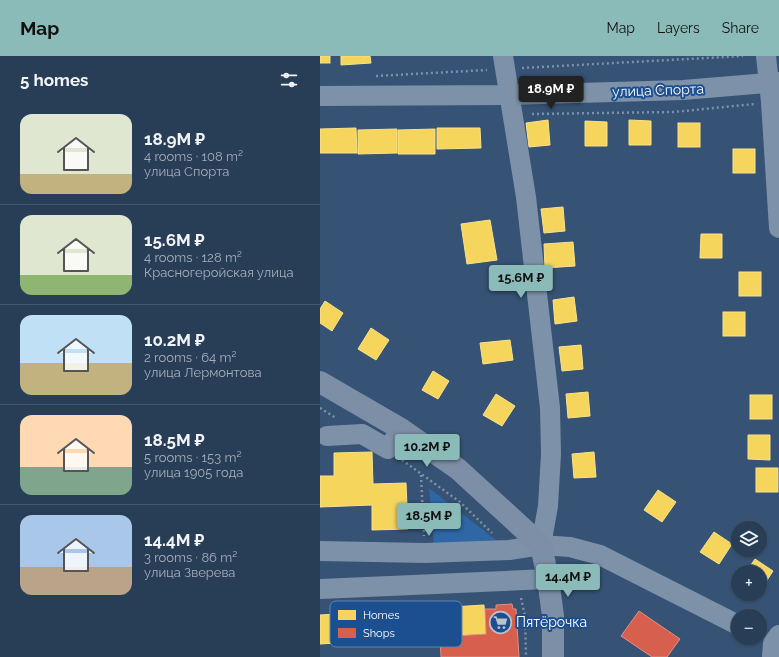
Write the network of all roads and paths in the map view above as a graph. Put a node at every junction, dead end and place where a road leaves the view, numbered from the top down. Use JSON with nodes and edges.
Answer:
{"nodes":[{"id":1,"x":743,"y":56,"type":"edge"},
{"id":2,"x":766,"y":56,"type":"edge"},
{"id":3,"x":504,"y":63,"type":"edge"},
{"id":4,"x":374,"y":76,"type":"dead end"},
{"id":5,"x":774,"y":83,"type":"edge"},
{"id":6,"x":508,"y":95,"type":"junction"},
{"id":7,"x":320,"y":96,"type":"edge"},
{"id":8,"x":779,"y":228,"type":"edge"},
{"id":9,"x":320,"y":382,"type":"edge"},
{"id":10,"x":401,"y":429,"type":"junction"},
{"id":11,"x":327,"y":436,"type":"dead end"},
{"id":12,"x":420,"y":474,"type":"dead end"},
{"id":13,"x":541,"y":545,"type":"junction"},
{"id":14,"x":320,"y":551,"type":"edge"},
{"id":15,"x":425,"y":553,"type":"junction"},
{"id":16,"x":548,"y":579,"type":"junction"},
{"id":17,"x":320,"y":589,"type":"edge"},
{"id":18,"x":731,"y":621,"type":"edge"},
{"id":19,"x":553,"y":657,"type":"edge"}],
"edges":[{"from":1,"to":3,"type":"path"},
{"from":2,"to":5,"type":"street"},
{"from":3,"to":4,"type":"path"},
{"from":3,"to":6,"type":"street"},
{"from":5,"to":6,"type":"street","name":"улица Спорта"},
{"from":5,"to":8,"type":"street"},
{"from":6,"to":7,"type":"street","name":"улица Спорта"},
{"from":6,"to":13,"type":"street"},
{"from":9,"to":10,"type":"main road"},
{"from":10,"to":11,"type":"street"},
{"from":10,"to":13,"type":"main road"},
{"from":12,"to":15,"type":"path"},
{"from":13,"to":15,"type":"street"},
{"from":13,"to":16,"type":"main road"},
{"from":13,"to":18,"type":"street"},
{"from":14,"to":15,"type":"street"},
{"from":16,"to":17,"type":"street"},
{"from":16,"to":19,"type":"main road"}]}
